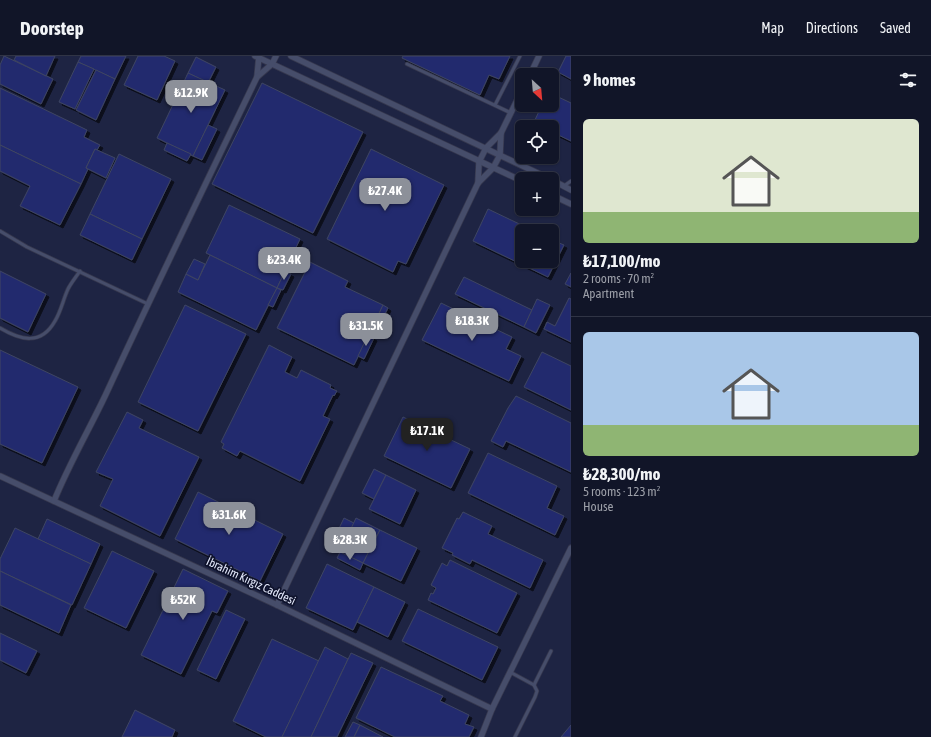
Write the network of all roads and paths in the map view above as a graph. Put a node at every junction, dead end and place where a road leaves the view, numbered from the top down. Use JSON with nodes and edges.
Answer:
{"nodes":[{"id":1,"x":276,"y":56,"type":"edge"},
{"id":2,"x":291,"y":56,"type":"edge"},
{"id":3,"x":520,"y":56,"type":"edge"},
{"id":4,"x":539,"y":56,"type":"edge"},
{"id":5,"x":257,"y":57,"type":"edge"},
{"id":6,"x":272,"y":64,"type":"junction"},
{"id":7,"x":407,"y":64,"type":"dead end"},
{"id":8,"x":533,"y":68,"type":"edge"},
{"id":9,"x":257,"y":77,"type":"junction"},
{"id":10,"x":495,"y":105,"type":"junction"},
{"id":11,"x":515,"y":105,"type":"edge"},
{"id":12,"x":511,"y":113,"type":"junction"},
{"id":13,"x":501,"y":133,"type":"junction"},
{"id":14,"x":486,"y":148,"type":"junction"},
{"id":15,"x":500,"y":155,"type":"junction"},
{"id":16,"x":479,"y":162,"type":"junction"},
{"id":17,"x":493,"y":168,"type":"junction"},
{"id":18,"x":535,"y":172,"type":"edge"},
{"id":19,"x":515,"y":178,"type":"edge"},
{"id":20,"x":571,"y":182,"type":"edge"},
{"id":21,"x":478,"y":183,"type":"junction"},
{"id":22,"x":559,"y":184,"type":"edge"},
{"id":23,"x":564,"y":186,"type":"junction"},
{"id":24,"x":571,"y":190,"type":"edge"},
{"id":25,"x":559,"y":198,"type":"edge"},
{"id":26,"x":571,"y":204,"type":"edge"},
{"id":27,"x":0,"y":230,"type":"edge"},
{"id":28,"x":80,"y":271,"type":"junction"},
{"id":29,"x":148,"y":304,"type":"junction"},
{"id":30,"x":0,"y":328,"type":"edge"},
{"id":31,"x":0,"y":476,"type":"edge"},
{"id":32,"x":54,"y":501,"type":"junction"},
{"id":33,"x":571,"y":548,"type":"edge"},
{"id":34,"x":277,"y":605,"type":"junction"},
{"id":35,"x":552,"y":651,"type":"dead end"},
{"id":36,"x":510,"y":672,"type":"junction"},
{"id":37,"x":534,"y":685,"type":"junction"},
{"id":38,"x":492,"y":710,"type":"junction"},
{"id":39,"x":481,"y":737,"type":"edge"},
{"id":40,"x":515,"y":737,"type":"edge"}],
"edges":[{"from":1,"to":6,"type":"street"},
{"from":2,"to":14,"type":"street"},
{"from":3,"to":10,"type":"lane"},
{"from":4,"to":8,"type":"street"},
{"from":5,"to":6,"type":"street"},
{"from":5,"to":9,"type":"street"},
{"from":6,"to":9,"type":"street"},
{"from":6,"to":16,"type":"street"},
{"from":7,"to":10,"type":"lane"},
{"from":9,"to":29,"type":"street"},
{"from":10,"to":12,"type":"lane"},
{"from":11,"to":12,"type":"street"},
{"from":12,"to":13,"type":"street"},
{"from":13,"to":14,"type":"street"},
{"from":13,"to":15,"type":"street"},
{"from":14,"to":15,"type":"street"},
{"from":14,"to":16,"type":"street"},
{"from":15,"to":17,"type":"street"},
{"from":15,"to":18,"type":"street"},
{"from":16,"to":17,"type":"street"},
{"from":16,"to":21,"type":"street"},
{"from":17,"to":19,"type":"street"},
{"from":17,"to":21,"type":"street"},
{"from":20,"to":23,"type":"lane"},
{"from":21,"to":34,"type":"street"},
{"from":22,"to":23,"type":"street"},
{"from":23,"to":24,"type":"street"},
{"from":25,"to":26,"type":"street"},
{"from":27,"to":28,"type":"lane"},
{"from":28,"to":29,"type":"lane"},
{"from":28,"to":30,"type":"lane"},
{"from":29,"to":32,"type":"street"},
{"from":31,"to":32,"type":"street","name":"İbrahim Kırgız Caddesi"},
{"from":32,"to":34,"type":"street","name":"İbrahim Kırgız Caddesi"},
{"from":33,"to":36,"type":"street"},
{"from":34,"to":38,"type":"street","name":"İbrahim Kırgız Caddesi"},
{"from":35,"to":37,"type":"lane"},
{"from":36,"to":37,"type":"lane"},
{"from":36,"to":38,"type":"street"},
{"from":37,"to":40,"type":"lane"},
{"from":38,"to":39,"type":"street"}]}
